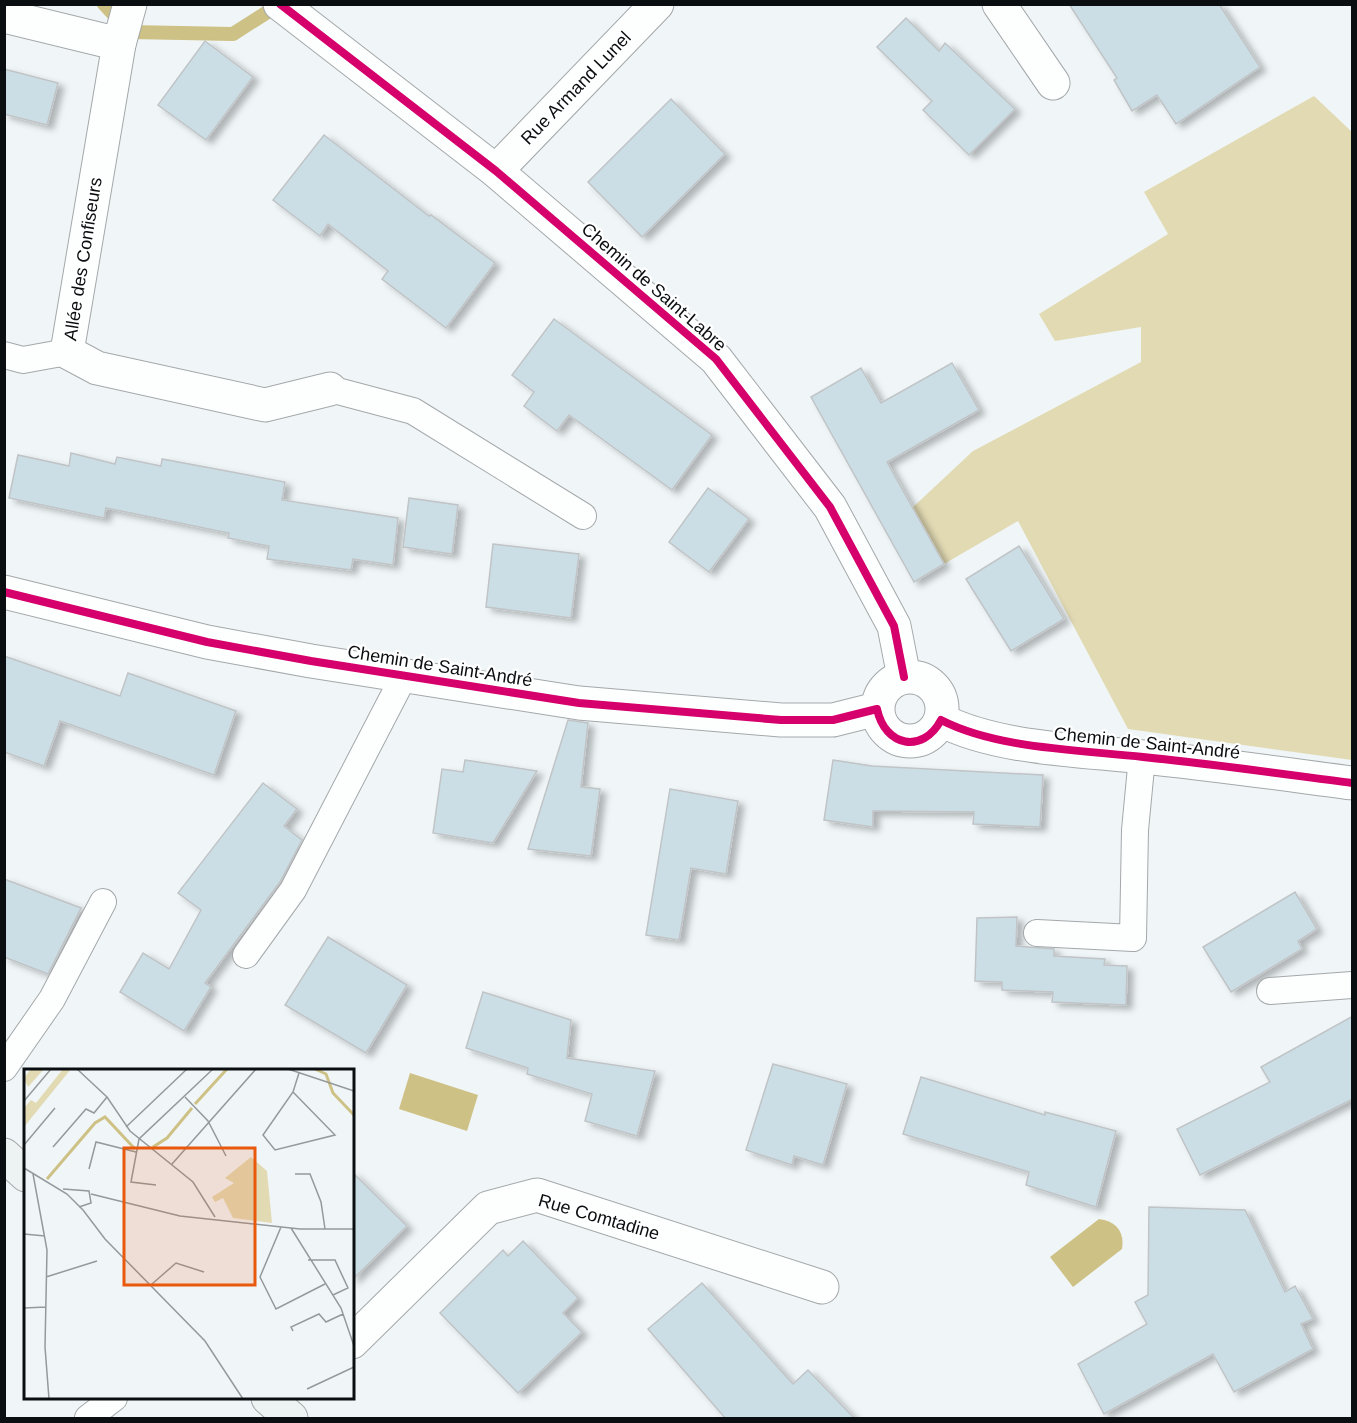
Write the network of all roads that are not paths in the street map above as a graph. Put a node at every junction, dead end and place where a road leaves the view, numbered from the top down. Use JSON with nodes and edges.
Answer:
{"nodes":[{"id":1,"x":130,"y":4,"type":"edge"},
{"id":2,"x":280,"y":4,"type":"edge"},
{"id":3,"x":657,"y":4,"type":"edge"},
{"id":4,"x":999,"y":4,"type":"edge"},
{"id":5,"x":4,"y":16,"type":"edge"},
{"id":6,"x":119,"y":44,"type":"junction"},
{"id":7,"x":1053,"y":83,"type":"dead end"},
{"id":8,"x":496,"y":171,"type":"junction"},
{"id":9,"x":67,"y":352,"type":"junction"},
{"id":10,"x":4,"y":355,"type":"edge"},
{"id":11,"x":330,"y":389,"type":"joint"},
{"id":12,"x":583,"y":516,"type":"dead end"},
{"id":13,"x":4,"y":592,"type":"edge"},
{"id":14,"x":404,"y":676,"type":"junction"},
{"id":15,"x":904,"y":677,"type":"junction"},
{"id":16,"x":878,"y":709,"type":"junction"},
{"id":17,"x":941,"y":720,"type":"junction"},
{"id":18,"x":1142,"y":757,"type":"junction"},
{"id":19,"x":1353,"y":783,"type":"edge"},
{"id":20,"x":104,"y":902,"type":"dead end"},
{"id":21,"x":1037,"y":933,"type":"dead end"},
{"id":22,"x":246,"y":955,"type":"dead end"},
{"id":23,"x":1353,"y":986,"type":"edge"},
{"id":24,"x":1270,"y":991,"type":"dead end"},
{"id":25,"x":4,"y":1068,"type":"edge"},
{"id":26,"x":4,"y":1155,"type":"edge"},
{"id":27,"x":24,"y":1172,"type":"edge"},
{"id":28,"x":822,"y":1287,"type":"dead end"},
{"id":29,"x":354,"y":1340,"type":"edge"},
{"id":30,"x":113,"y":1399,"type":"edge"},
{"id":31,"x":88,"y":1419,"type":"edge"}],
"edges":[{"from":1,"to":6,"type":"street","name":"Allée des Confiseurs"},
{"from":2,"to":8,"type":"street","name":"Chemin de Saint-Labre"},
{"from":3,"to":8,"type":"street","name":"Rue Armand Lunel"},
{"from":4,"to":7,"type":"street"},
{"from":5,"to":6,"type":"street"},
{"from":6,"to":9,"type":"street","name":"Allée des Confiseurs"},
{"from":8,"to":15,"type":"street","name":"Chemin de Saint-Labre"},
{"from":9,"to":10,"type":"lane"},
{"from":9,"to":11,"type":"street","name":"Allée des Confiseurs"},
{"from":11,"to":12,"type":"lane"},
{"from":13,"to":14,"type":"street","name":"Chemin de Saint-André"},
{"from":14,"to":16,"type":"street","name":"Chemin de Saint-André"},
{"from":14,"to":22,"type":"lane"},
{"from":15,"to":16,"type":"street"},
{"from":15,"to":17,"type":"street"},
{"from":16,"to":17,"type":"street"},
{"from":17,"to":18,"type":"street","name":"Chemin de Saint-André"},
{"from":18,"to":19,"type":"street","name":"Chemin de Saint-André"},
{"from":18,"to":21,"type":"lane"},
{"from":20,"to":25,"type":"lane"},
{"from":23,"to":24,"type":"lane"},
{"from":26,"to":27,"type":"main road"},
{"from":28,"to":29,"type":"street","name":"Rue Comtadine"},
{"from":30,"to":31,"type":"lane"}]}
